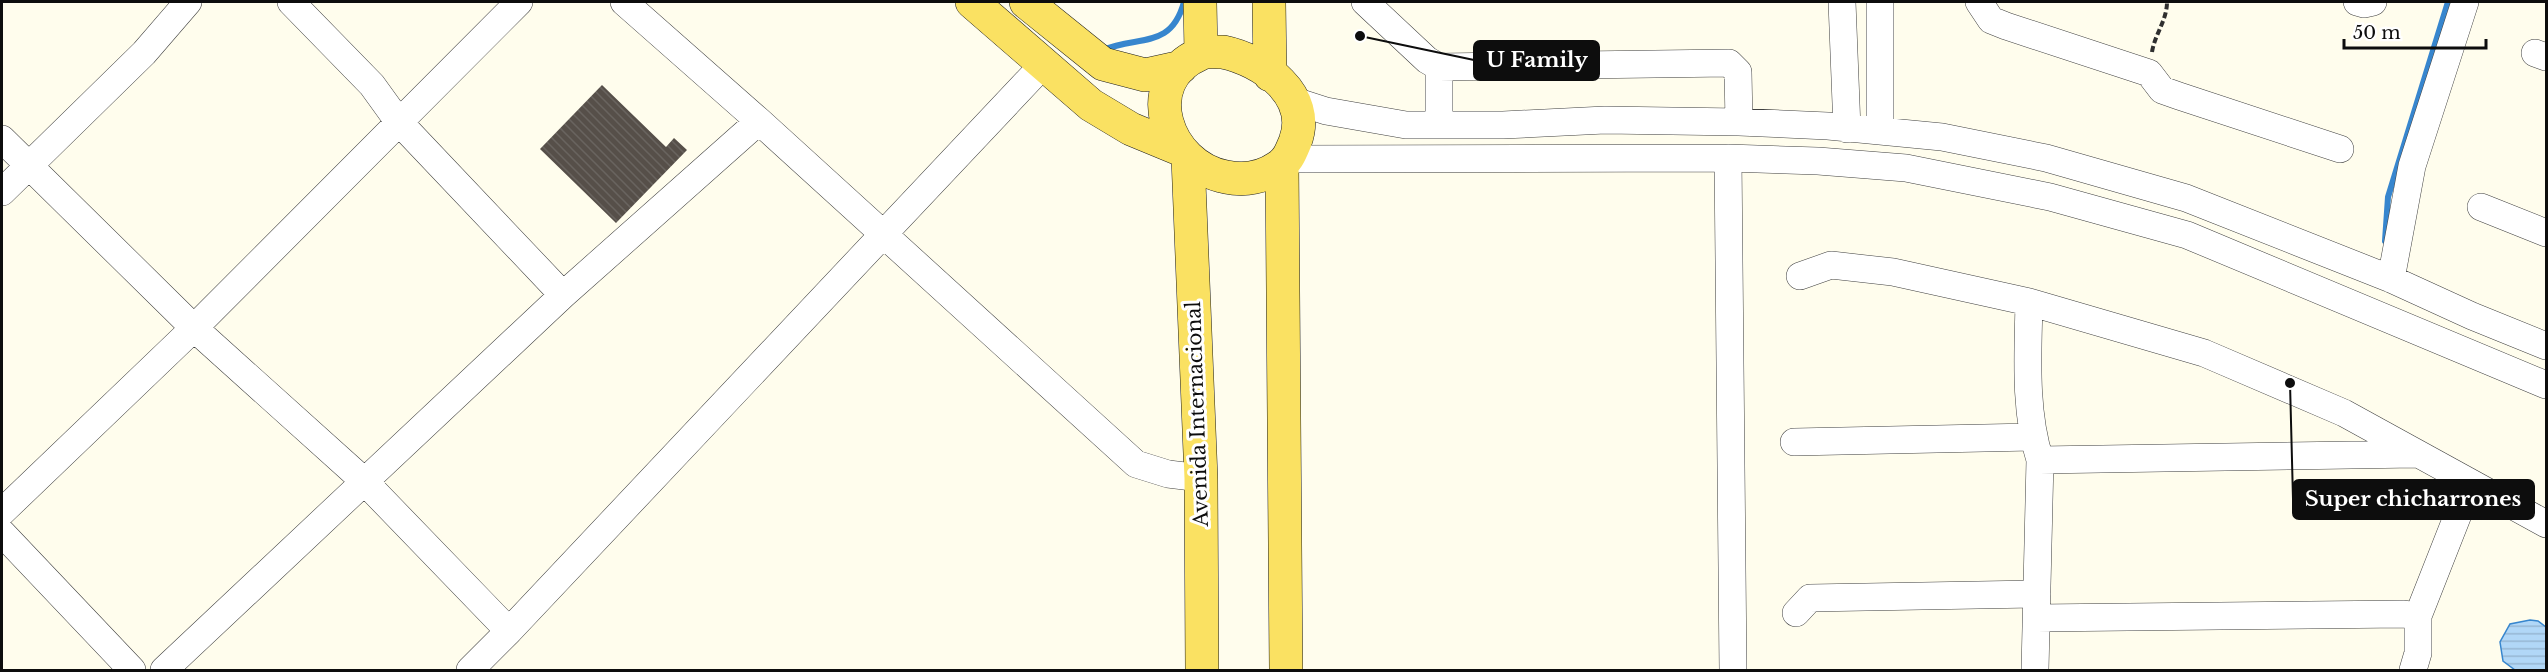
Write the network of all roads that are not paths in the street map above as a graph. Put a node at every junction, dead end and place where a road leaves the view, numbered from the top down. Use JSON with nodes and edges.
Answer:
{"nodes":[{"id":1,"x":188,"y":2,"type":"edge"},
{"id":2,"x":291,"y":2,"type":"edge"},
{"id":3,"x":519,"y":2,"type":"edge"},
{"id":4,"x":624,"y":2,"type":"edge"},
{"id":5,"x":972,"y":2,"type":"edge"},
{"id":6,"x":1026,"y":2,"type":"edge"},
{"id":7,"x":1200,"y":2,"type":"edge"},
{"id":8,"x":1269,"y":2,"type":"edge"},
{"id":9,"x":1365,"y":2,"type":"edge"},
{"id":10,"x":1842,"y":2,"type":"edge"},
{"id":11,"x":1880,"y":2,"type":"edge"},
{"id":12,"x":1979,"y":2,"type":"edge"},
{"id":13,"x":2357,"y":2,"type":"edge"},
{"id":14,"x":2373,"y":2,"type":"edge"},
{"id":15,"x":2465,"y":2,"type":"edge"},
{"id":16,"x":1191,"y":60,"type":"junction"},
{"id":17,"x":1043,"y":65,"type":"junction"},
{"id":18,"x":1439,"y":67,"type":"junction"},
{"id":19,"x":1270,"y":75,"type":"junction"},
{"id":20,"x":1295,"y":101,"type":"junction"},
{"id":21,"x":398,"y":121,"type":"junction"},
{"id":22,"x":759,"y":121,"type":"junction"},
{"id":23,"x":1739,"y":122,"type":"junction"},
{"id":24,"x":1439,"y":125,"type":"junction"},
{"id":25,"x":1503,"y":125,"type":"junction"},
{"id":26,"x":1847,"y":129,"type":"junction"},
{"id":27,"x":1880,"y":131,"type":"junction"},
{"id":28,"x":2,"y":139,"type":"edge"},
{"id":29,"x":1989,"y":146,"type":"junction"},
{"id":30,"x":2340,"y":149,"type":"dead end"},
{"id":31,"x":1183,"y":153,"type":"junction"},
{"id":32,"x":1504,"y":158,"type":"junction"},
{"id":33,"x":1728,"y":158,"type":"junction"},
{"id":34,"x":1285,"y":162,"type":"junction"},
{"id":35,"x":29,"y":166,"type":"junction"},
{"id":36,"x":1931,"y":173,"type":"junction"},
{"id":37,"x":2,"y":192,"type":"edge"},
{"id":38,"x":2481,"y":207,"type":"dead end"},
{"id":39,"x":2547,"y":233,"type":"edge"},
{"id":40,"x":883,"y":234,"type":"junction"},
{"id":41,"x":1800,"y":276,"type":"dead end"},
{"id":42,"x":2391,"y":279,"type":"junction"},
{"id":43,"x":564,"y":295,"type":"junction"},
{"id":44,"x":2029,"y":302,"type":"junction"},
{"id":45,"x":2484,"y":322,"type":"junction"},
{"id":46,"x":194,"y":328,"type":"junction"},
{"id":47,"x":2547,"y":346,"type":"edge"},
{"id":48,"x":2474,"y":354,"type":"junction"},
{"id":49,"x":2547,"y":385,"type":"edge"},
{"id":50,"x":1794,"y":442,"type":"dead end"},
{"id":51,"x":2036,"y":449,"type":"junction"},
{"id":52,"x":2416,"y":454,"type":"junction"},
{"id":53,"x":1201,"y":478,"type":"junction"},
{"id":54,"x":364,"y":481,"type":"junction"},
{"id":55,"x":2470,"y":484,"type":"junction"},
{"id":56,"x":2,"y":512,"type":"edge"},
{"id":57,"x":2547,"y":525,"type":"edge"},
{"id":58,"x":2,"y":533,"type":"edge"},
{"id":59,"x":2037,"y":606,"type":"junction"},
{"id":60,"x":1796,"y":613,"type":"dead end"},
{"id":61,"x":2418,"y":616,"type":"junction"},
{"id":62,"x":509,"y":631,"type":"junction"},
{"id":63,"x":132,"y":670,"type":"edge"},
{"id":64,"x":164,"y":670,"type":"edge"},
{"id":65,"x":470,"y":670,"type":"edge"},
{"id":66,"x":1202,"y":670,"type":"edge"},
{"id":67,"x":1286,"y":670,"type":"edge"},
{"id":68,"x":1733,"y":670,"type":"edge"},
{"id":69,"x":2035,"y":670,"type":"edge"},
{"id":70,"x":2413,"y":670,"type":"edge"}],
"edges":[{"from":1,"to":35,"type":"street"},
{"from":2,"to":21,"type":"street"},
{"from":3,"to":21,"type":"street"},
{"from":4,"to":22,"type":"street"},
{"from":5,"to":17,"type":"main road"},
{"from":6,"to":16,"type":"main road"},
{"from":7,"to":16,"type":"main road"},
{"from":8,"to":19,"type":"main road"},
{"from":9,"to":18,"type":"street"},
{"from":10,"to":26,"type":"street"},
{"from":11,"to":27,"type":"street"},
{"from":12,"to":30,"type":"street"},
{"from":13,"to":14,"type":"street"},
{"from":15,"to":42,"type":"street"},
{"from":16,"to":19,"type":"main road"},
{"from":16,"to":31,"type":"main road"},
{"from":17,"to":31,"type":"main road"},
{"from":17,"to":40,"type":"street"},
{"from":18,"to":23,"type":"street"},
{"from":18,"to":24,"type":"street"},
{"from":19,"to":20,"type":"main road"},
{"from":20,"to":24,"type":"street"},
{"from":20,"to":34,"type":"main road"},
{"from":21,"to":43,"type":"street"},
{"from":21,"to":46,"type":"street"},
{"from":22,"to":40,"type":"street"},
{"from":22,"to":43,"type":"street"},
{"from":23,"to":25,"type":"street"},
{"from":23,"to":26,"type":"street"},
{"from":24,"to":25,"type":"street"},
{"from":25,"to":32,"type":"street"},
{"from":26,"to":27,"type":"street"},
{"from":27,"to":29,"type":"street"},
{"from":28,"to":35,"type":"street"},
{"from":29,"to":36,"type":"street"},
{"from":29,"to":42,"type":"street"},
{"from":31,"to":34,"type":"main road"},
{"from":31,"to":53,"type":"main road","name":"Avenida Internacional"},
{"from":32,"to":33,"type":"street"},
{"from":32,"to":34,"type":"street"},
{"from":33,"to":36,"type":"street"},
{"from":33,"to":68,"type":"street"},
{"from":34,"to":67,"type":"main road"},
{"from":35,"to":37,"type":"street"},
{"from":35,"to":46,"type":"street"},
{"from":36,"to":48,"type":"street"},
{"from":38,"to":39,"type":"street"},
{"from":40,"to":53,"type":"street"},
{"from":40,"to":62,"type":"street"},
{"from":41,"to":44,"type":"street"},
{"from":42,"to":45,"type":"street"},
{"from":43,"to":54,"type":"street"},
{"from":44,"to":51,"type":"street"},
{"from":44,"to":52,"type":"street"},
{"from":45,"to":47,"type":"street"},
{"from":45,"to":48,"type":"street"},
{"from":46,"to":54,"type":"street"},
{"from":46,"to":56,"type":"street"},
{"from":48,"to":49,"type":"street"},
{"from":50,"to":51,"type":"street"},
{"from":51,"to":52,"type":"street"},
{"from":51,"to":59,"type":"street"},
{"from":52,"to":55,"type":"street"},
{"from":53,"to":66,"type":"main road","name":"Avenida Internacional"},
{"from":54,"to":62,"type":"street"},
{"from":54,"to":64,"type":"street"},
{"from":55,"to":57,"type":"street"},
{"from":55,"to":61,"type":"street"},
{"from":58,"to":63,"type":"street"},
{"from":59,"to":60,"type":"street"},
{"from":59,"to":61,"type":"street"},
{"from":59,"to":69,"type":"street"},
{"from":61,"to":70,"type":"street"},
{"from":62,"to":65,"type":"street"}]}
